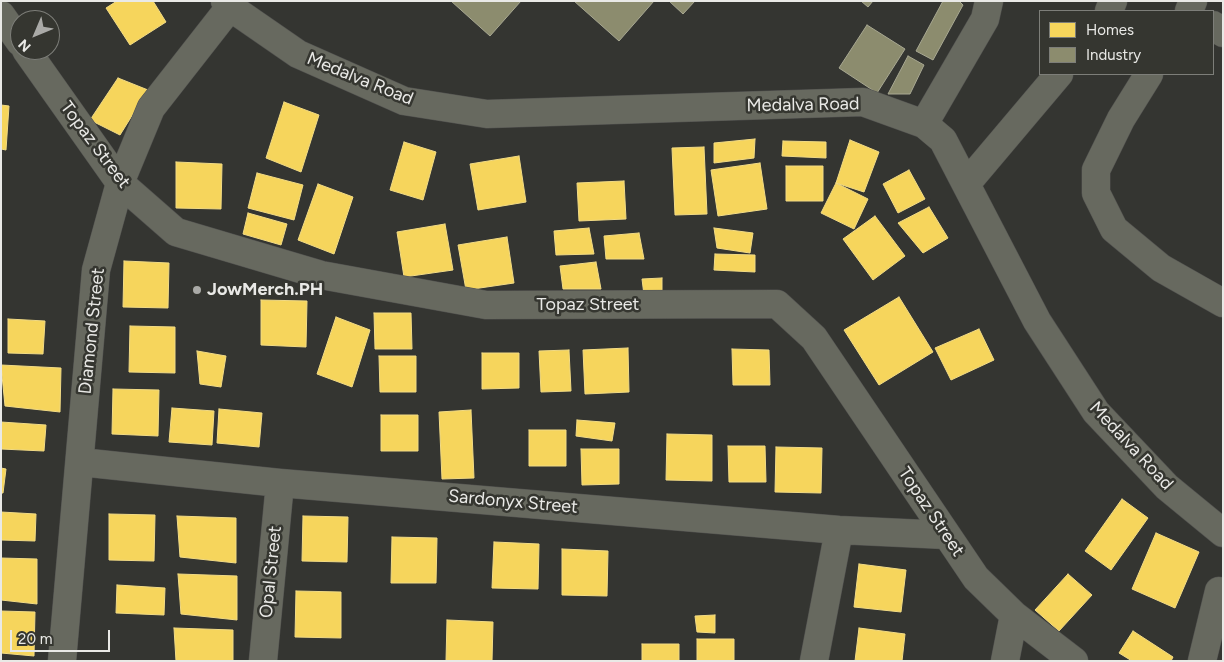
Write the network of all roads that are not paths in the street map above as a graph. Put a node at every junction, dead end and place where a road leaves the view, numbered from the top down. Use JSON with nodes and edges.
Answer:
{"nodes":[{"id":1,"x":989,"y":1,"type":"edge"},
{"id":2,"x":228,"y":4,"type":"edge"},
{"id":3,"x":1,"y":15,"type":"edge"},
{"id":4,"x":10,"y":28,"type":"edge"},
{"id":5,"x":33,"y":60,"type":"edge"},
{"id":6,"x":1058,"y":75,"type":"edge"},
{"id":7,"x":1148,"y":75,"type":"edge"},
{"id":8,"x":924,"y":124,"type":"junction"},
{"id":9,"x":120,"y":183,"type":"junction"},
{"id":10,"x":967,"y":183,"type":"junction"},
{"id":11,"x":1223,"y":303,"type":"edge"},
{"id":12,"x":80,"y":462,"type":"junction"},
{"id":13,"x":280,"y":483,"type":"junction"},
{"id":14,"x":838,"y":530,"type":"junction"},
{"id":15,"x":1223,"y":533,"type":"edge"},
{"id":16,"x":946,"y":535,"type":"junction"},
{"id":17,"x":1219,"y":591,"type":"dead end"},
{"id":18,"x":1014,"y":615,"type":"junction"},
{"id":19,"x":62,"y":661,"type":"edge"},
{"id":20,"x":263,"y":661,"type":"edge"},
{"id":21,"x":814,"y":661,"type":"edge"},
{"id":22,"x":1005,"y":661,"type":"edge"},
{"id":23,"x":1074,"y":661,"type":"edge"},
{"id":24,"x":1202,"y":661,"type":"edge"}],
"edges":[{"from":1,"to":8,"type":"street"},
{"from":2,"to":8,"type":"street","name":"Medalva Road"},
{"from":2,"to":9,"type":"street","name":"Diamond Street"},
{"from":3,"to":4,"type":"street"},
{"from":5,"to":9,"type":"street","name":"Topaz Street"},
{"from":6,"to":10,"type":"street"},
{"from":7,"to":11,"type":"street"},
{"from":8,"to":10,"type":"street","name":"Medalva Road"},
{"from":9,"to":12,"type":"street","name":"Diamond Street"},
{"from":9,"to":16,"type":"street","name":"Topaz Street"},
{"from":10,"to":15,"type":"street","name":"Medalva Road"},
{"from":12,"to":13,"type":"street","name":"Sardonyx Street"},
{"from":12,"to":19,"type":"street","name":"Diamond Street"},
{"from":13,"to":14,"type":"street","name":"Sardonyx Street"},
{"from":13,"to":20,"type":"street","name":"Opal Street"},
{"from":14,"to":16,"type":"street","name":"Sardonyx Street"},
{"from":14,"to":21,"type":"street"},
{"from":16,"to":18,"type":"street","name":"Topaz Street"},
{"from":17,"to":24,"type":"street"},
{"from":18,"to":22,"type":"street"},
{"from":18,"to":23,"type":"street","name":"Topaz Street"}]}
